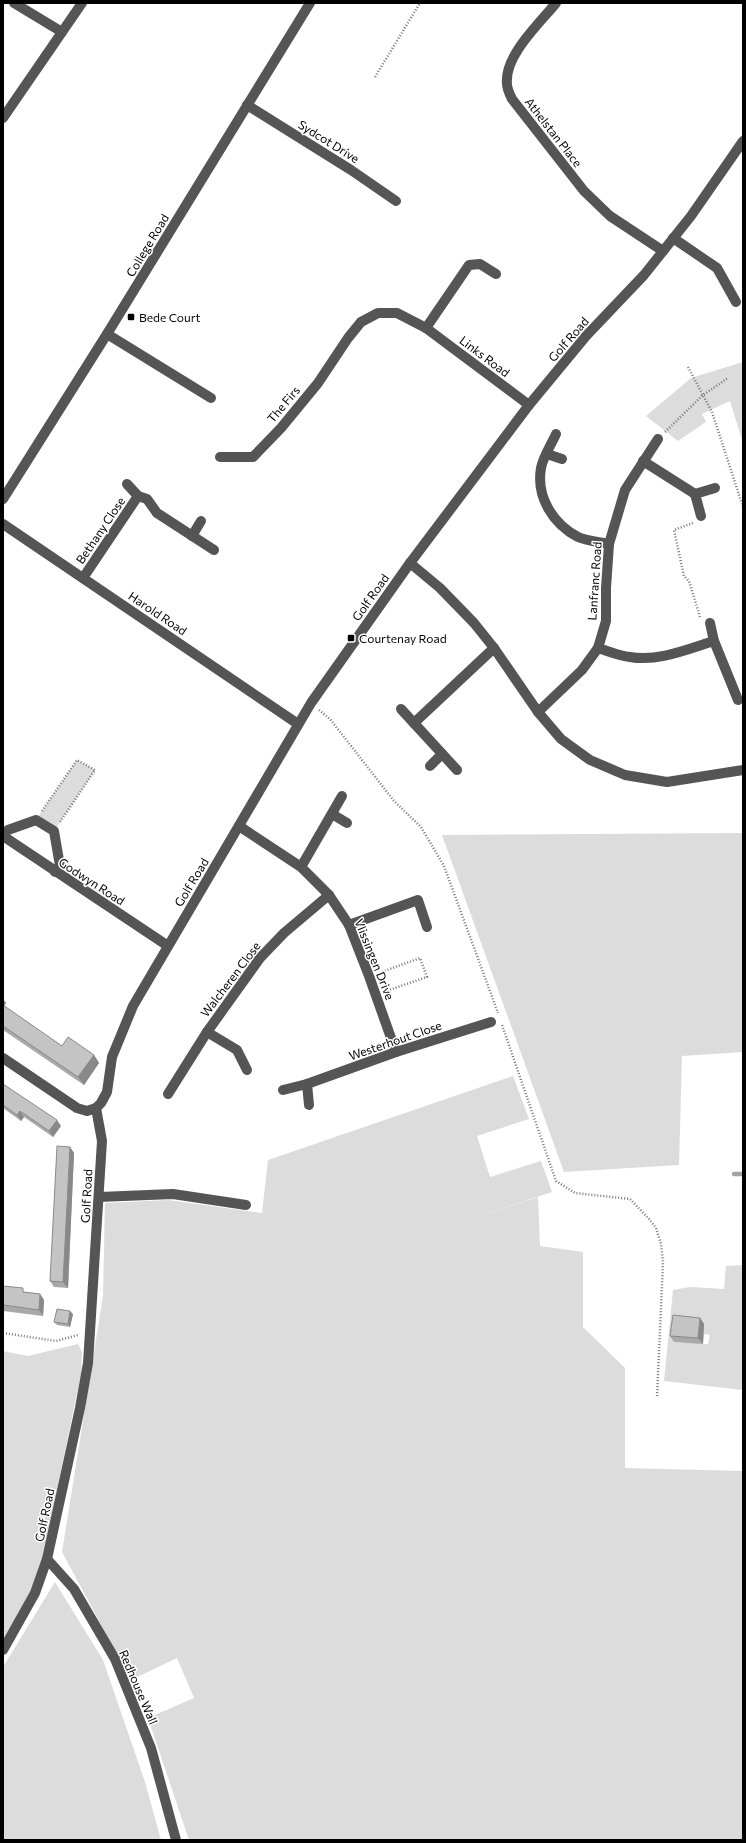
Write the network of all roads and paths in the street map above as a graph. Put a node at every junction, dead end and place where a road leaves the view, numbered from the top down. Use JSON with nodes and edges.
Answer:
{"nodes":[{"id":1,"x":14,"y":3,"type":"edge"},
{"id":2,"x":82,"y":3,"type":"edge"},
{"id":3,"x":310,"y":3,"type":"edge"},
{"id":4,"x":420,"y":3,"type":"edge"},
{"id":5,"x":556,"y":3,"type":"edge"},
{"id":6,"x":62,"y":32,"type":"junction"},
{"id":7,"x":375,"y":77,"type":"dead end"},
{"id":8,"x":247,"y":106,"type":"junction"},
{"id":9,"x":3,"y":118,"type":"edge"},
{"id":10,"x":743,"y":141,"type":"edge"},
{"id":11,"x":396,"y":201,"type":"dead end"},
{"id":12,"x":673,"y":238,"type":"junction"},
{"id":13,"x":663,"y":251,"type":"junction"},
{"id":14,"x":496,"y":274,"type":"dead end"},
{"id":15,"x":736,"y":302,"type":"dead end"},
{"id":16,"x":426,"y":328,"type":"junction"},
{"id":17,"x":108,"y":334,"type":"junction"},
{"id":18,"x":348,"y":338,"type":"joint"},
{"id":19,"x":688,"y":366,"type":"dead end"},
{"id":20,"x":728,"y":378,"type":"dead end"},
{"id":21,"x":703,"y":395,"type":"junction"},
{"id":22,"x":211,"y":398,"type":"dead end"},
{"id":23,"x":529,"y":405,"type":"junction"},
{"id":24,"x":556,"y":434,"type":"dead end"},
{"id":25,"x":658,"y":439,"type":"joint"},
{"id":26,"x":547,"y":454,"type":"junction"},
{"id":27,"x":220,"y":457,"type":"dead end"},
{"id":28,"x":562,"y":459,"type":"dead end"},
{"id":29,"x":643,"y":461,"type":"junction"},
{"id":30,"x":127,"y":484,"type":"dead end"},
{"id":31,"x":715,"y":488,"type":"dead end"},
{"id":32,"x":695,"y":494,"type":"junction"},
{"id":33,"x":138,"y":496,"type":"junction"},
{"id":34,"x":3,"y":499,"type":"edge"},
{"id":35,"x":743,"y":507,"type":"edge"},
{"id":36,"x":701,"y":516,"type":"joint"},
{"id":37,"x":201,"y":521,"type":"dead end"},
{"id":38,"x":3,"y":524,"type":"edge"},
{"id":39,"x":192,"y":536,"type":"junction"},
{"id":40,"x":608,"y":544,"type":"junction"},
{"id":41,"x":214,"y":550,"type":"dead end"},
{"id":42,"x":410,"y":563,"type":"junction"},
{"id":43,"x":83,"y":578,"type":"junction"},
{"id":44,"x":710,"y":623,"type":"joint"},
{"id":45,"x":714,"y":641,"type":"junction"},
{"id":46,"x":494,"y":648,"type":"junction"},
{"id":47,"x":598,"y":648,"type":"junction"},
{"id":48,"x":738,"y":700,"type":"dead end"},
{"id":49,"x":311,"y":704,"type":"junction"},
{"id":50,"x":401,"y":709,"type":"dead end"},
{"id":51,"x":538,"y":712,"type":"junction"},
{"id":52,"x":414,"y":722,"type":"junction"},
{"id":53,"x":298,"y":724,"type":"junction"},
{"id":54,"x":442,"y":754,"type":"junction"},
{"id":55,"x":430,"y":766,"type":"dead end"},
{"id":56,"x":457,"y":770,"type":"dead end"},
{"id":57,"x":743,"y":770,"type":"edge"},
{"id":58,"x":342,"y":796,"type":"dead end"},
{"id":59,"x":332,"y":814,"type":"junction"},
{"id":60,"x":36,"y":820,"type":"junction"},
{"id":61,"x":347,"y":823,"type":"dead end"},
{"id":62,"x":239,"y":826,"type":"junction"},
{"id":63,"x":54,"y":831,"type":"junction"},
{"id":64,"x":3,"y":836,"type":"edge"},
{"id":65,"x":301,"y":867,"type":"junction"},
{"id":66,"x":55,"y":872,"type":"junction"},
{"id":67,"x":329,"y":895,"type":"junction"},
{"id":68,"x":349,"y":925,"type":"junction"},
{"id":69,"x":428,"y":927,"type":"dead end"},
{"id":70,"x":168,"y":946,"type":"junction"},
{"id":71,"x":369,"y":976,"type":"junction"},
{"id":72,"x":376,"y":994,"type":"junction"},
{"id":73,"x":498,"y":1021,"type":"junction"},
{"id":74,"x":208,"y":1032,"type":"junction"},
{"id":75,"x":396,"y":1052,"type":"junction"},
{"id":76,"x":3,"y":1058,"type":"edge"},
{"id":77,"x":247,"y":1070,"type":"dead end"},
{"id":78,"x":307,"y":1084,"type":"junction"},
{"id":79,"x":283,"y":1090,"type":"dead end"},
{"id":80,"x":168,"y":1094,"type":"dead end"},
{"id":81,"x":309,"y":1104,"type":"dead end"},
{"id":82,"x":96,"y":1108,"type":"junction"},
{"id":83,"x":99,"y":1197,"type":"junction"},
{"id":84,"x":246,"y":1205,"type":"dead end"},
{"id":85,"x":90,"y":1331,"type":"junction"},
{"id":86,"x":3,"y":1334,"type":"edge"},
{"id":87,"x":657,"y":1398,"type":"dead end"},
{"id":88,"x":47,"y":1559,"type":"junction"},
{"id":89,"x":3,"y":1650,"type":"edge"},
{"id":90,"x":176,"y":1840,"type":"edge"}],
"edges":[{"from":1,"to":6,"type":"street"},
{"from":2,"to":6,"type":"street"},
{"from":3,"to":8,"type":"street","name":"College Road"},
{"from":4,"to":7,"type":"path"},
{"from":5,"to":13,"type":"street","name":"Athelstan Place"},
{"from":6,"to":9,"type":"street"},
{"from":8,"to":11,"type":"street","name":"Sydcot Drive"},
{"from":8,"to":17,"type":"street","name":"College Road"},
{"from":10,"to":12,"type":"street","name":"Golf Road"},
{"from":12,"to":13,"type":"street","name":"Golf Road"},
{"from":12,"to":15,"type":"street"},
{"from":13,"to":23,"type":"street","name":"Golf Road"},
{"from":14,"to":16,"type":"street"},
{"from":16,"to":18,"type":"street","name":"Links Road"},
{"from":16,"to":23,"type":"street","name":"Links Road"},
{"from":17,"to":22,"type":"street"},
{"from":17,"to":34,"type":"street","name":"College Road"},
{"from":18,"to":27,"type":"street","name":"The Firs"},
{"from":19,"to":21,"type":"path"},
{"from":20,"to":21,"type":"path"},
{"from":21,"to":25,"type":"path"},
{"from":21,"to":35,"type":"path"},
{"from":23,"to":42,"type":"street","name":"Golf Road"},
{"from":24,"to":26,"type":"street"},
{"from":25,"to":29,"type":"street","name":"Lanfranc Road"},
{"from":26,"to":28,"type":"street"},
{"from":26,"to":40,"type":"street"},
{"from":29,"to":32,"type":"street"},
{"from":29,"to":40,"type":"street","name":"Lanfranc Road"},
{"from":30,"to":33,"type":"street","name":"Bethany Close"},
{"from":31,"to":32,"type":"street"},
{"from":32,"to":36,"type":"street"},
{"from":33,"to":39,"type":"street","name":"Bethany Close"},
{"from":33,"to":43,"type":"street","name":"Bethany Close"},
{"from":36,"to":44,"type":"path"},
{"from":37,"to":39,"type":"street"},
{"from":38,"to":43,"type":"street","name":"Harold Road"},
{"from":39,"to":41,"type":"street","name":"Bethany Close"},
{"from":40,"to":47,"type":"street","name":"Lanfranc Road"},
{"from":42,"to":46,"type":"street"},
{"from":42,"to":49,"type":"street","name":"Golf Road"},
{"from":43,"to":53,"type":"street","name":"Harold Road"},
{"from":44,"to":45,"type":"street"},
{"from":45,"to":47,"type":"street"},
{"from":45,"to":48,"type":"street"},
{"from":46,"to":51,"type":"street"},
{"from":46,"to":52,"type":"street"},
{"from":47,"to":51,"type":"street","name":"Lanfranc Road"},
{"from":49,"to":53,"type":"street","name":"Golf Road"},
{"from":49,"to":73,"type":"path"},
{"from":50,"to":52,"type":"street"},
{"from":51,"to":57,"type":"street"},
{"from":52,"to":54,"type":"street"},
{"from":53,"to":62,"type":"street","name":"Golf Road"},
{"from":54,"to":55,"type":"street"},
{"from":54,"to":56,"type":"street"},
{"from":58,"to":59,"type":"street"},
{"from":59,"to":61,"type":"street"},
{"from":59,"to":65,"type":"street"},
{"from":60,"to":63,"type":"street"},
{"from":60,"to":63,"type":"path"},
{"from":60,"to":64,"type":"street"},
{"from":62,"to":65,"type":"street","name":"Vlissingen Drive"},
{"from":62,"to":70,"type":"street","name":"Golf Road"},
{"from":63,"to":66,"type":"street"},
{"from":64,"to":66,"type":"street","name":"Godwyn Road"},
{"from":65,"to":67,"type":"street","name":"Vlissingen Drive"},
{"from":66,"to":70,"type":"street","name":"Godwyn Road"},
{"from":67,"to":68,"type":"street","name":"Vlissingen Drive"},
{"from":67,"to":74,"type":"street","name":"Walcheren Close"},
{"from":68,"to":69,"type":"street"},
{"from":68,"to":71,"type":"street","name":"Vlissingen Drive"},
{"from":70,"to":82,"type":"street","name":"Golf Road"},
{"from":71,"to":72,"type":"street","name":"Vlissingen Drive"},
{"from":71,"to":72,"type":"path"},
{"from":72,"to":75,"type":"street","name":"Vlissingen Drive"},
{"from":73,"to":75,"type":"street","name":"Westerhout Close"},
{"from":73,"to":87,"type":"path"},
{"from":74,"to":77,"type":"street","name":"Walcheren Close"},
{"from":74,"to":80,"type":"street","name":"Walcheren Close"},
{"from":75,"to":78,"type":"street","name":"Westerhout Close"},
{"from":76,"to":82,"type":"street"},
{"from":78,"to":79,"type":"street","name":"Westerhout Close"},
{"from":78,"to":81,"type":"street"},
{"from":82,"to":83,"type":"street","name":"Golf Road"},
{"from":83,"to":84,"type":"street"},
{"from":83,"to":85,"type":"street","name":"Golf Road"},
{"from":85,"to":86,"type":"path"},
{"from":85,"to":88,"type":"street","name":"Golf Road"},
{"from":88,"to":89,"type":"street","name":"Golf Road"},
{"from":88,"to":90,"type":"street","name":"Redhouse Wall"}]}
